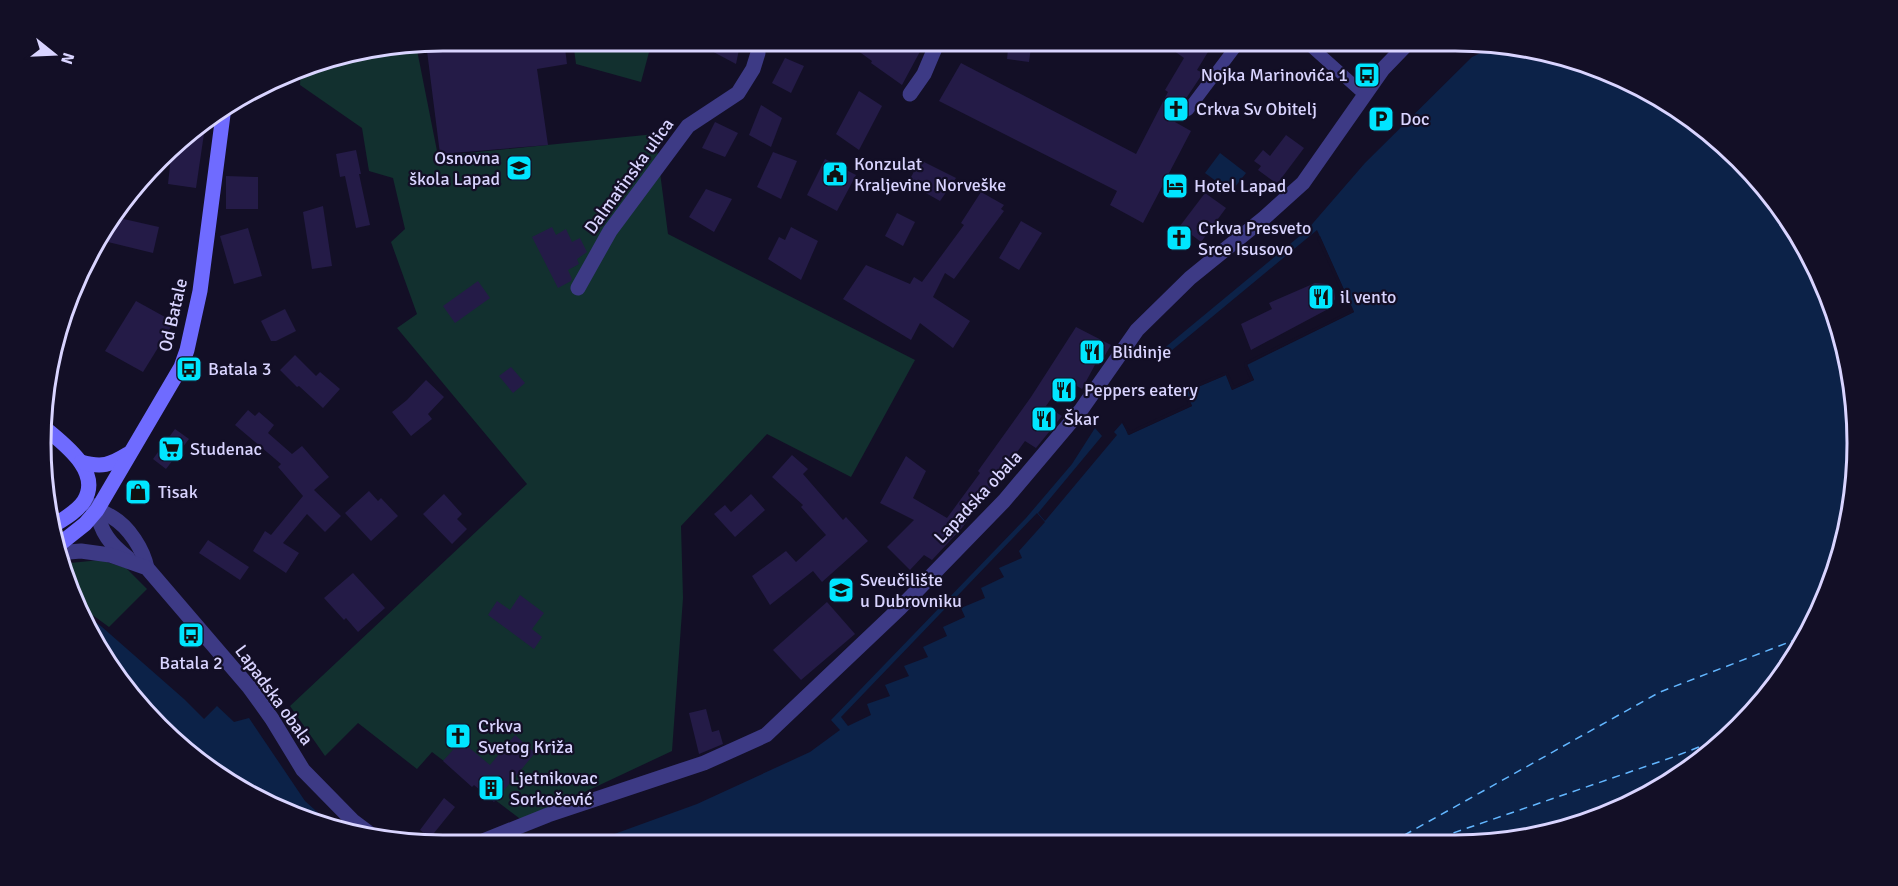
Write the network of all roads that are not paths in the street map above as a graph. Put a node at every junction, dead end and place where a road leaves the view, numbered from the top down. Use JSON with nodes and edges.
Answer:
{"nodes":[{"id":1,"x":758,"y":51,"type":"edge"},
{"id":2,"x":933,"y":51,"type":"edge"},
{"id":3,"x":1232,"y":51,"type":"edge"},
{"id":4,"x":1317,"y":51,"type":"edge"},
{"id":5,"x":1400,"y":51,"type":"edge"},
{"id":6,"x":910,"y":94,"type":"dead end"},
{"id":7,"x":1365,"y":95,"type":"junction"},
{"id":8,"x":1188,"y":110,"type":"dead end"},
{"id":9,"x":222,"y":119,"type":"edge"},
{"id":10,"x":578,"y":288,"type":"dead end"},
{"id":11,"x":51,"y":434,"type":"edge"},
{"id":12,"x":128,"y":454,"type":"junction"},
{"id":13,"x":81,"y":462,"type":"junction"},
{"id":14,"x":90,"y":505,"type":"junction"},
{"id":15,"x":59,"y":521,"type":"edge"},
{"id":16,"x":63,"y":541,"type":"edge"},
{"id":17,"x":67,"y":553,"type":"edge"},
{"id":18,"x":132,"y":561,"type":"junction"},
{"id":19,"x":147,"y":568,"type":"junction"},
{"id":20,"x":357,"y":825,"type":"edge"},
{"id":21,"x":497,"y":835,"type":"edge"}],
"edges":[{"from":1,"to":10,"type":"street","name":"Dalmatinska ulica"},
{"from":2,"to":6,"type":"street"},
{"from":3,"to":8,"type":"street"},
{"from":4,"to":7,"type":"street"},
{"from":5,"to":7,"type":"street","name":"Lapadska obala"},
{"from":7,"to":21,"type":"street","name":"Lapadska obala"},
{"from":9,"to":12,"type":"main road","name":"Od Batale"},
{"from":11,"to":13,"type":"main road"},
{"from":12,"to":13,"type":"main road"},
{"from":12,"to":14,"type":"main road","name":"Od Batale"},
{"from":13,"to":14,"type":"main road"},
{"from":14,"to":15,"type":"main road"},
{"from":14,"to":16,"type":"main road"},
{"from":14,"to":18,"type":"street","name":"Lapadska obala"},
{"from":14,"to":19,"type":"street","name":"Lapadska obala"},
{"from":17,"to":18,"type":"street","name":"Lapadska obala"},
{"from":18,"to":19,"type":"street","name":"Lapadska obala"},
{"from":19,"to":20,"type":"street","name":"Lapadska obala"}]}
